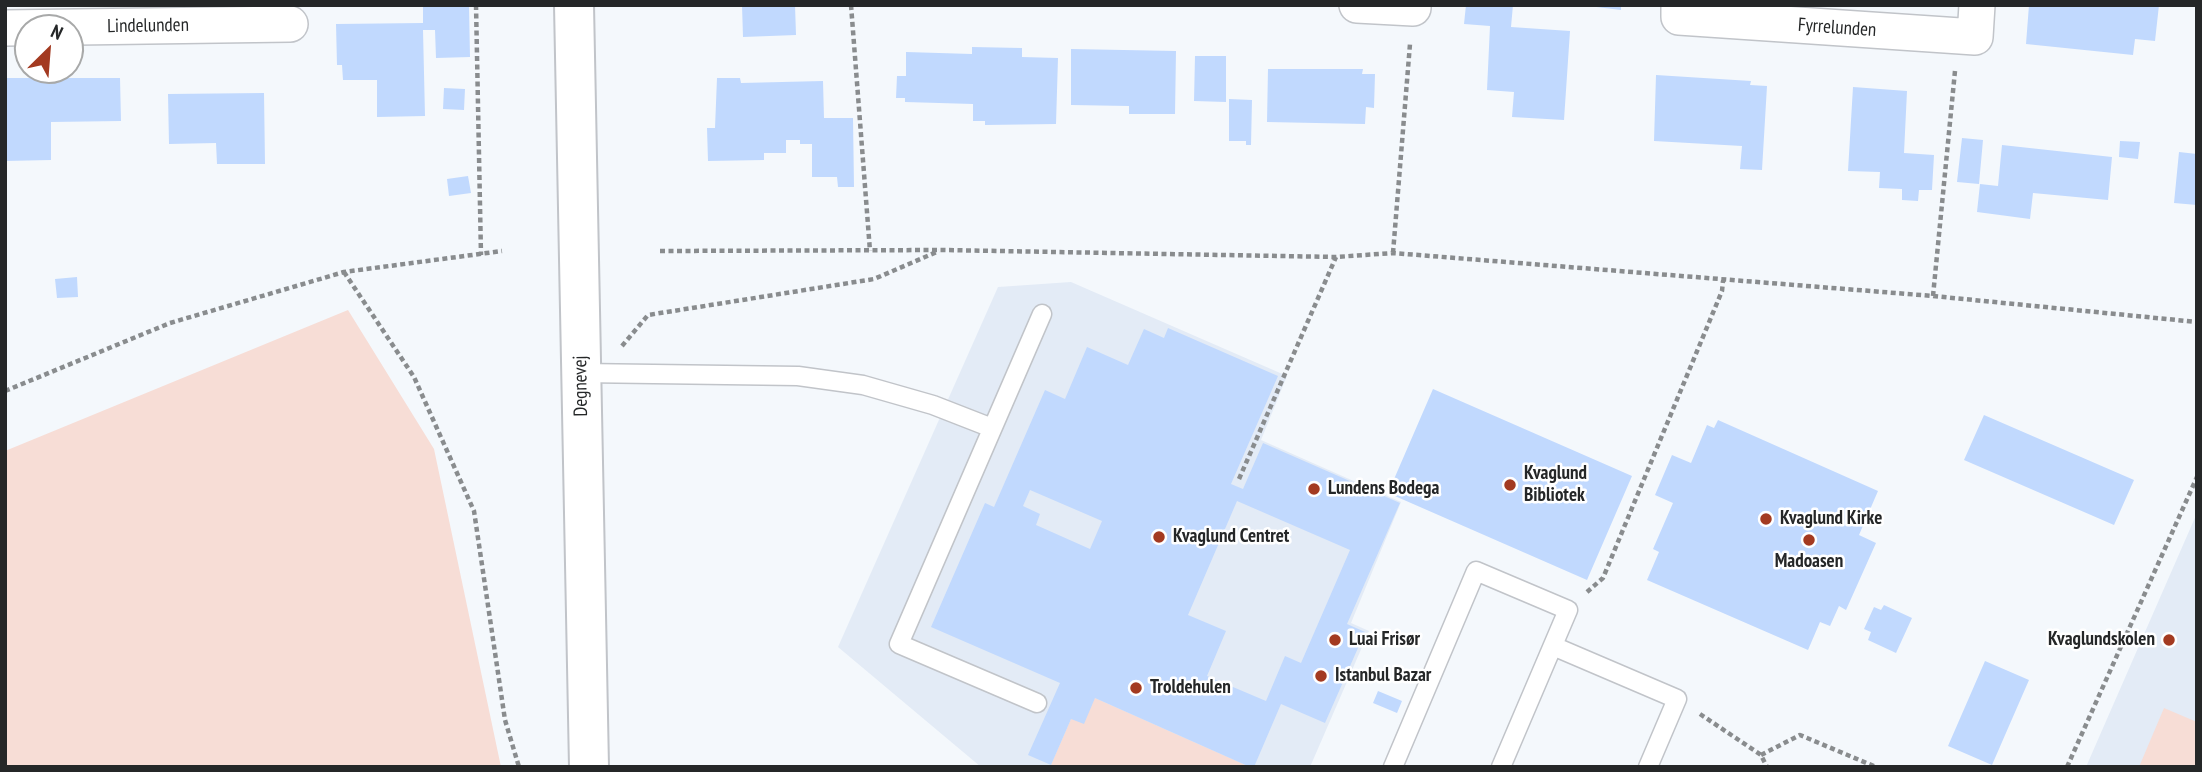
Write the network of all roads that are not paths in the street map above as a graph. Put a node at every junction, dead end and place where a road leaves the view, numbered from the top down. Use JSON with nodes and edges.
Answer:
{"nodes":[{"id":1,"x":574,"y":5,"type":"edge"},
{"id":2,"x":1357,"y":5,"type":"edge"},
{"id":3,"x":1679,"y":5,"type":"edge"},
{"id":4,"x":1413,"y":6,"type":"edge"},
{"id":5,"x":1976,"y":21,"type":"edge"},
{"id":6,"x":290,"y":24,"type":"dead end"},
{"id":7,"x":5,"y":28,"type":"edge"},
{"id":8,"x":1042,"y":314,"type":"dead end"},
{"id":9,"x":581,"y":373,"type":"junction"},
{"id":10,"x":992,"y":428,"type":"junction"},
{"id":11,"x":1553,"y":646,"type":"junction"},
{"id":12,"x":1037,"y":703,"type":"dead end"},
{"id":13,"x":589,"y":767,"type":"edge"},
{"id":14,"x":1393,"y":767,"type":"edge"},
{"id":15,"x":1501,"y":767,"type":"edge"},
{"id":16,"x":1648,"y":767,"type":"edge"}],
"edges":[{"from":1,"to":9,"type":"street","name":"Degnevej"},
{"from":2,"to":4,"type":"street"},
{"from":3,"to":5,"type":"street","name":"Fyrrelunden"},
{"from":6,"to":7,"type":"street","name":"Lindelunden"},
{"from":8,"to":10,"type":"lane"},
{"from":9,"to":10,"type":"lane"},
{"from":9,"to":13,"type":"street","name":"Degnevej"},
{"from":10,"to":12,"type":"lane"},
{"from":11,"to":14,"type":"lane"},
{"from":11,"to":15,"type":"lane"},
{"from":11,"to":16,"type":"lane"}]}
